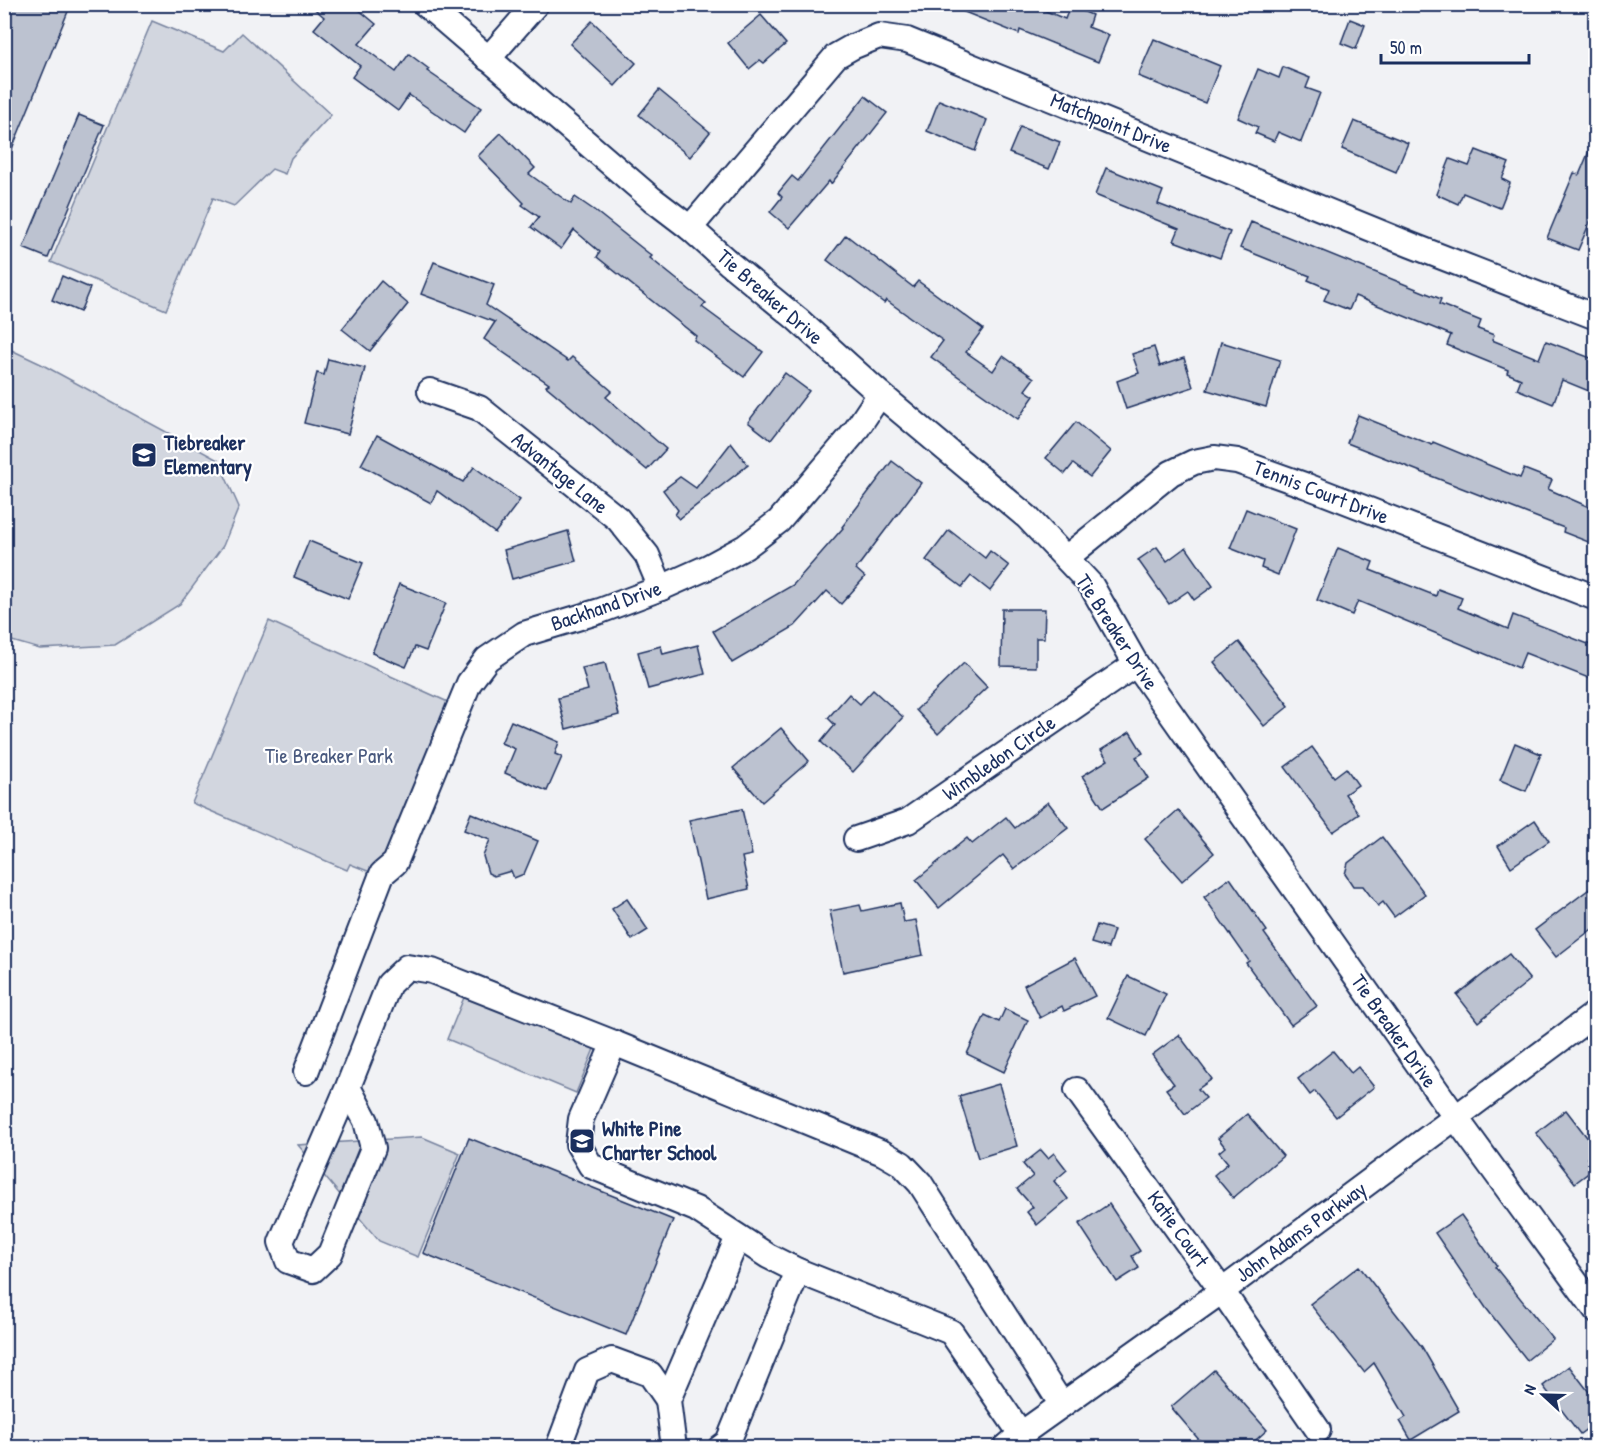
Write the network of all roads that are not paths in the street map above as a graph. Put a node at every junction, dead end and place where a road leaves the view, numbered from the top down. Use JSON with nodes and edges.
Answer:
{"nodes":[{"id":1,"x":425,"y":4,"type":"edge"},
{"id":2,"x":536,"y":4,"type":"edge"},
{"id":3,"x":488,"y":59,"type":"junction"},
{"id":4,"x":690,"y":228,"type":"junction"},
{"id":5,"x":1596,"y":317,"type":"edge"},
{"id":6,"x":430,"y":391,"type":"dead end"},
{"id":7,"x":880,"y":394,"type":"junction"},
{"id":8,"x":1066,"y":558,"type":"junction"},
{"id":9,"x":661,"y":588,"type":"junction"},
{"id":10,"x":1596,"y":598,"type":"edge"},
{"id":11,"x":1136,"y":664,"type":"junction"},
{"id":12,"x":856,"y":839,"type":"dead end"},
{"id":13,"x":1596,"y":1013,"type":"edge"},
{"id":14,"x":614,"y":1043,"type":"junction"},
{"id":15,"x":306,"y":1072,"type":"dead end"},
{"id":16,"x":348,"y":1087,"type":"junction"},
{"id":17,"x":1077,"y":1090,"type":"dead end"},
{"id":18,"x":1456,"y":1118,"type":"junction"},
{"id":19,"x":738,"y":1238,"type":"junction"},
{"id":20,"x":798,"y":1271,"type":"junction"},
{"id":21,"x":1222,"y":1291,"type":"junction"},
{"id":22,"x":1596,"y":1310,"type":"edge"},
{"id":23,"x":668,"y":1400,"type":"junction"},
{"id":24,"x":1062,"y":1405,"type":"junction"},
{"id":25,"x":1318,"y":1430,"type":"dead end"},
{"id":26,"x":1013,"y":1441,"type":"edge"},
{"id":27,"x":558,"y":1448,"type":"edge"},
{"id":28,"x":674,"y":1448,"type":"edge"},
{"id":29,"x":720,"y":1448,"type":"edge"}],
"edges":[{"from":1,"to":3,"type":"street","name":"Tie Breaker Drive"},
{"from":2,"to":3,"type":"street"},
{"from":3,"to":4,"type":"street","name":"Tie Breaker Drive"},
{"from":4,"to":5,"type":"street","name":"Matchpoint Drive"},
{"from":4,"to":7,"type":"street","name":"Tie Breaker Drive"},
{"from":6,"to":9,"type":"street","name":"Advantage Lane"},
{"from":7,"to":8,"type":"street","name":"Tie Breaker Drive"},
{"from":7,"to":9,"type":"street","name":"Backhand Drive"},
{"from":8,"to":10,"type":"street","name":"Tennis Court Drive"},
{"from":8,"to":11,"type":"street","name":"Tie Breaker Drive"},
{"from":9,"to":15,"type":"street","name":"Backhand Drive"},
{"from":11,"to":12,"type":"street","name":"Wimbledon Circle"},
{"from":11,"to":18,"type":"street","name":"Tie Breaker Drive"},
{"from":13,"to":18,"type":"street","name":"John Adams Parkway"},
{"from":14,"to":16,"type":"street"},
{"from":14,"to":19,"type":"street"},
{"from":14,"to":24,"type":"street"},
{"from":16,"to":16,"type":"street"},
{"from":17,"to":21,"type":"street","name":"Katie Court"},
{"from":18,"to":21,"type":"street","name":"John Adams Parkway"},
{"from":18,"to":22,"type":"street","name":"Tie Breaker Drive"},
{"from":19,"to":20,"type":"street"},
{"from":19,"to":23,"type":"street"},
{"from":20,"to":26,"type":"street"},
{"from":20,"to":29,"type":"street"},
{"from":21,"to":24,"type":"street","name":"John Adams Parkway"},
{"from":21,"to":25,"type":"street","name":"Katie Court"},
{"from":23,"to":27,"type":"street"},
{"from":23,"to":28,"type":"street"},
{"from":24,"to":26,"type":"street","name":"John Adams Parkway"}]}
